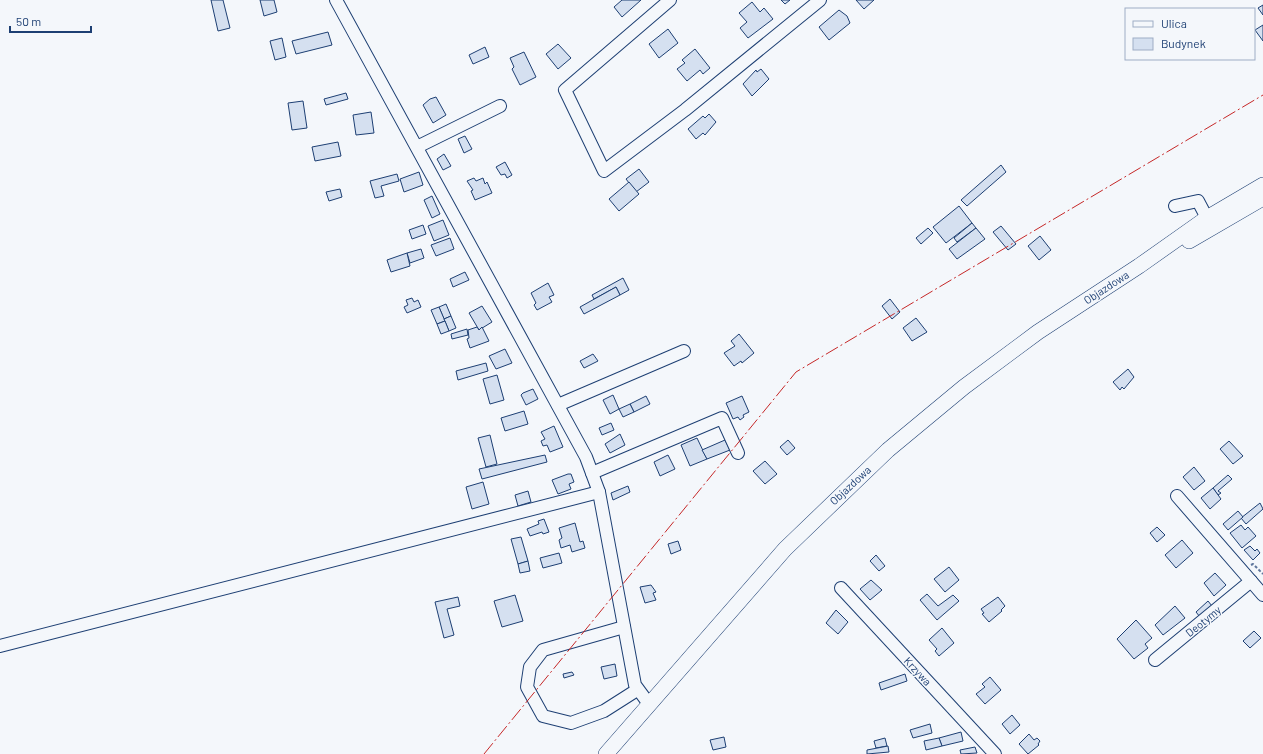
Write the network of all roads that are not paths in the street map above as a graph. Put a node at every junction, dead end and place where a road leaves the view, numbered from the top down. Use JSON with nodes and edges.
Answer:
{"nodes":[{"id":1,"x":336,"y":0,"type":"edge"},
{"id":2,"x":670,"y":0,"type":"edge"},
{"id":3,"x":820,"y":0,"type":"edge"},
{"id":4,"x":500,"y":106,"type":"dead end"},
{"id":5,"x":417,"y":147,"type":"junction"},
{"id":6,"x":1263,"y":185,"type":"edge"},
{"id":7,"x":1263,"y":198,"type":"edge"},
{"id":8,"x":1175,"y":206,"type":"dead end"},
{"id":9,"x":1207,"y":218,"type":"junction"},
{"id":10,"x":1139,"y":266,"type":"junction"},
{"id":11,"x":684,"y":351,"type":"dead end"},
{"id":12,"x":558,"y":405,"type":"junction"},
{"id":13,"x":738,"y":453,"type":"dead end"},
{"id":14,"x":592,"y":473,"type":"junction"},
{"id":15,"x":599,"y":492,"type":"junction"},
{"id":16,"x":1177,"y":496,"type":"dead end"},
{"id":17,"x":1258,"y":586,"type":"edge"},
{"id":18,"x":841,"y":588,"type":"dead end"},
{"id":19,"x":624,"y":627,"type":"junction"},
{"id":20,"x":0,"y":646,"type":"edge"},
{"id":21,"x":1155,"y":660,"type":"dead end"},
{"id":22,"x":637,"y":690,"type":"junction"},
{"id":23,"x":649,"y":704,"type":"junction"},
{"id":24,"x":606,"y":754,"type":"edge"},
{"id":25,"x":996,"y":754,"type":"edge"}],
"edges":[{"from":1,"to":5,"type":"street"},
{"from":2,"to":3,"type":"street"},
{"from":4,"to":5,"type":"street"},
{"from":5,"to":12,"type":"street"},
{"from":6,"to":9,"type":"main road","name":"Objazdowa"},
{"from":7,"to":10,"type":"main road","name":"Objazdowa"},
{"from":8,"to":9,"type":"street"},
{"from":9,"to":10,"type":"main road","name":"Objazdowa"},
{"from":10,"to":23,"type":"main road","name":"Objazdowa"},
{"from":11,"to":12,"type":"street"},
{"from":12,"to":14,"type":"street"},
{"from":13,"to":14,"type":"street"},
{"from":14,"to":15,"type":"street"},
{"from":15,"to":19,"type":"street"},
{"from":15,"to":20,"type":"street"},
{"from":16,"to":17,"type":"street","name":"Deotymy"},
{"from":17,"to":21,"type":"street","name":"Deotymy"},
{"from":18,"to":25,"type":"street","name":"Krzywa"},
{"from":19,"to":22,"type":"street"},
{"from":19,"to":22,"type":"street"},
{"from":22,"to":23,"type":"street"},
{"from":23,"to":24,"type":"main road","name":"Objazdowa"}]}
